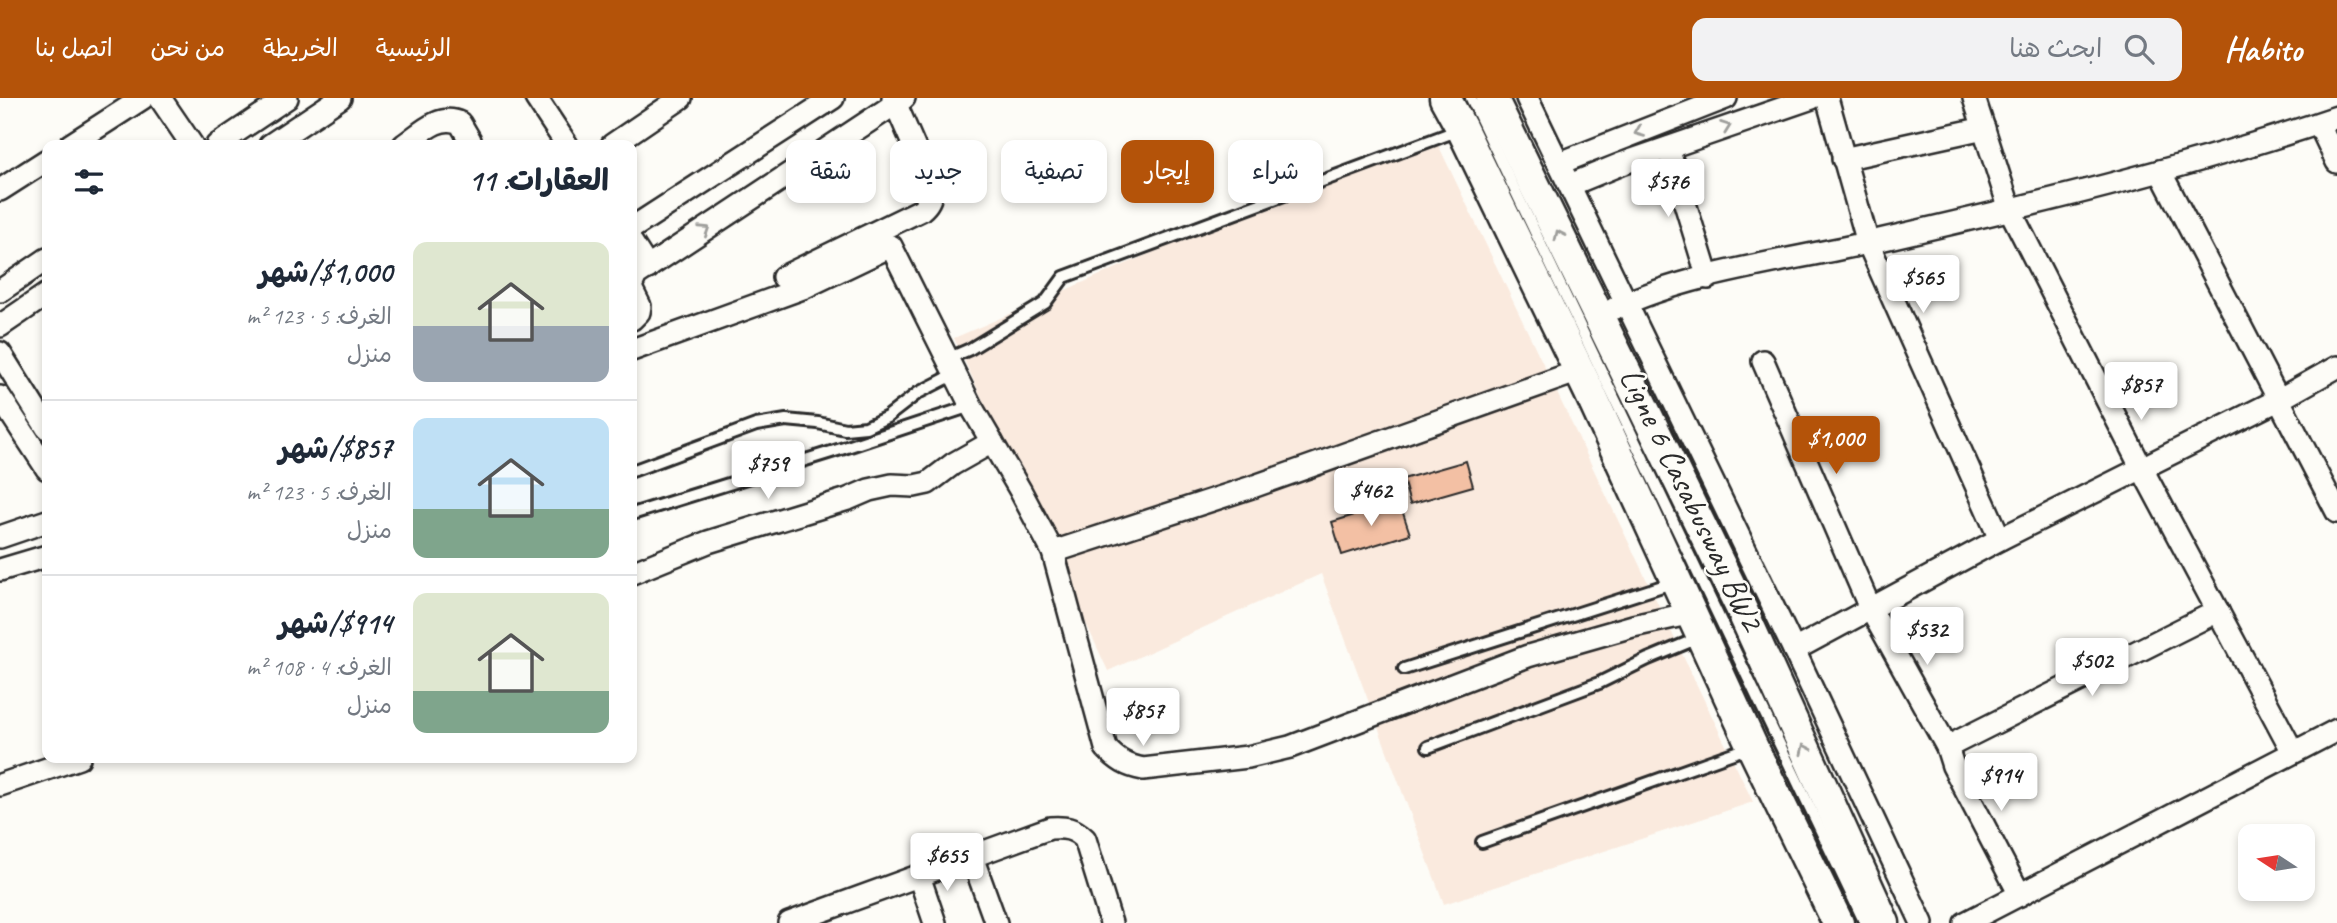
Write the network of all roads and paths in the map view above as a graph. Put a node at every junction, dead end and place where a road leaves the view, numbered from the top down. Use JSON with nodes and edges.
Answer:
{"nodes":[{"id":1,"x":143,"y":98,"type":"edge"},
{"id":2,"x":160,"y":98,"type":"edge"},
{"id":3,"x":288,"y":98,"type":"edge"},
{"id":4,"x":340,"y":98,"type":"edge"},
{"id":5,"x":536,"y":98,"type":"edge"},
{"id":6,"x":681,"y":98,"type":"edge"},
{"id":7,"x":833,"y":98,"type":"edge"},
{"id":8,"x":1445,"y":98,"type":"edge"},
{"id":9,"x":1464,"y":98,"type":"edge"},
{"id":10,"x":1471,"y":98,"type":"edge"},
{"id":11,"x":1492,"y":98,"type":"edge"},
{"id":12,"x":1527,"y":98,"type":"edge"},
{"id":13,"x":1726,"y":98,"type":"edge"},
{"id":14,"x":1812,"y":98,"type":"edge"},
{"id":15,"x":1827,"y":98,"type":"edge"},
{"id":16,"x":1974,"y":98,"type":"edge"},
{"id":17,"x":898,"y":100,"type":"edge"},
{"id":18,"x":2328,"y":120,"type":"edge"},
{"id":19,"x":1984,"y":128,"type":"junction"},
{"id":20,"x":1462,"y":129,"type":"junction"},
{"id":21,"x":78,"y":140,"type":"edge"},
{"id":22,"x":189,"y":140,"type":"edge"},
{"id":23,"x":225,"y":140,"type":"edge"},
{"id":24,"x":277,"y":140,"type":"edge"},
{"id":25,"x":411,"y":140,"type":"edge"},
{"id":26,"x":468,"y":140,"type":"edge"},
{"id":27,"x":564,"y":140,"type":"edge"},
{"id":28,"x":619,"y":140,"type":"edge"},
{"id":29,"x":1668,"y":148,"type":"junction"},
{"id":30,"x":1843,"y":159,"type":"junction"},
{"id":31,"x":2337,"y":162,"type":"edge"},
{"id":32,"x":42,"y":163,"type":"edge"},
{"id":33,"x":1560,"y":163,"type":"junction"},
{"id":34,"x":2160,"y":171,"type":"junction"},
{"id":35,"x":1570,"y":185,"type":"junction"},
{"id":36,"x":0,"y":190,"type":"edge"},
{"id":37,"x":2010,"y":210,"type":"junction"},
{"id":38,"x":637,"y":225,"type":"edge"},
{"id":39,"x":1868,"y":243,"type":"junction"},
{"id":40,"x":637,"y":250,"type":"edge"},
{"id":41,"x":42,"y":262,"type":"edge"},
{"id":42,"x":649,"y":268,"type":"junction"},
{"id":43,"x":637,"y":274,"type":"edge"},
{"id":44,"x":783,"y":277,"type":"dead end"},
{"id":45,"x":1708,"y":278,"type":"junction"},
{"id":46,"x":0,"y":290,"type":"edge"},
{"id":47,"x":42,"y":297,"type":"edge"},
{"id":48,"x":1625,"y":303,"type":"junction"},
{"id":49,"x":1597,"y":316,"type":"junction"},
{"id":50,"x":0,"y":326,"type":"edge"},
{"id":51,"x":637,"y":347,"type":"edge"},
{"id":52,"x":0,"y":352,"type":"edge"},
{"id":53,"x":1763,"y":361,"type":"dead end"},
{"id":54,"x":2337,"y":366,"type":"edge"},
{"id":55,"x":951,"y":367,"type":"junction"},
{"id":56,"x":1579,"y":371,"type":"junction"},
{"id":57,"x":0,"y":397,"type":"edge"},
{"id":58,"x":2278,"y":400,"type":"junction"},
{"id":59,"x":971,"y":406,"type":"junction"},
{"id":60,"x":42,"y":420,"type":"edge"},
{"id":61,"x":992,"y":442,"type":"junction"},
{"id":62,"x":42,"y":461,"type":"edge"},
{"id":63,"x":637,"y":469,"type":"edge"},
{"id":64,"x":2142,"y":469,"type":"junction"},
{"id":65,"x":637,"y":512,"type":"edge"},
{"id":66,"x":2337,"y":512,"type":"edge"},
{"id":67,"x":42,"y":522,"type":"edge"},
{"id":68,"x":0,"y":537,"type":"edge"},
{"id":69,"x":2000,"y":539,"type":"junction"},
{"id":70,"x":1053,"y":552,"type":"junction"},
{"id":71,"x":42,"y":557,"type":"edge"},
{"id":72,"x":0,"y":570,"type":"edge"},
{"id":73,"x":637,"y":571,"type":"edge"},
{"id":74,"x":1677,"y":581,"type":"junction"},
{"id":75,"x":1870,"y":608,"type":"junction"},
{"id":76,"x":2218,"y":611,"type":"junction"},
{"id":77,"x":1697,"y":624,"type":"junction"},
{"id":78,"x":1794,"y":650,"type":"junction"},
{"id":79,"x":1404,"y":669,"type":"dead end"},
{"id":80,"x":2337,"y":730,"type":"edge"},
{"id":81,"x":1752,"y":746,"type":"junction"},
{"id":82,"x":1428,"y":747,"type":"dead end"},
{"id":83,"x":1947,"y":747,"type":"junction"},
{"id":84,"x":2292,"y":752,"type":"junction"},
{"id":85,"x":65,"y":763,"type":"edge"},
{"id":86,"x":0,"y":786,"type":"edge"},
{"id":87,"x":1482,"y":842,"type":"dead end"},
{"id":88,"x":972,"y":857,"type":"junction"},
{"id":89,"x":919,"y":876,"type":"junction"},
{"id":90,"x":2020,"y":895,"type":"junction"},
{"id":91,"x":789,"y":923,"type":"edge"},
{"id":92,"x":935,"y":923,"type":"edge"},
{"id":93,"x":996,"y":923,"type":"edge"},
{"id":94,"x":1111,"y":923,"type":"edge"},
{"id":95,"x":1838,"y":923,"type":"edge"},
{"id":96,"x":1857,"y":923,"type":"edge"},
{"id":97,"x":1865,"y":923,"type":"edge"},
{"id":98,"x":1884,"y":923,"type":"edge"},
{"id":99,"x":1922,"y":923,"type":"edge"},
{"id":100,"x":1965,"y":923,"type":"edge"}],
"edges":[{"from":1,"to":21,"type":"street"},
{"from":2,"to":22,"type":"street"},
{"from":3,"to":23,"type":"street"},
{"from":4,"to":24,"type":"street"},
{"from":5,"to":27,"type":"street"},
{"from":6,"to":28,"type":"street"},
{"from":7,"to":38,"type":"street"},
{"from":8,"to":20,"type":"main road"},
{"from":9,"to":96,"type":"lane","name":"Ligne 6 Casabusway BW2"},
{"from":10,"to":97,"type":"lane","name":"Ligne 6 Casabusway BW2"},
{"from":49,"to":11,"type":"main road","one_way":true},
{"from":12,"to":33,"type":"street"},
{"from":13,"to":33,"type":"street","one_way":true},
{"from":29,"to":14,"type":"street","one_way":true},
{"from":15,"to":30,"type":"street"},
{"from":16,"to":19,"type":"street"},
{"from":42,"to":17,"type":"street","one_way":true},
{"from":17,"to":44,"type":"street"},
{"from":18,"to":31,"type":"street"},
{"from":18,"to":34,"type":"street"},
{"from":19,"to":30,"type":"street"},
{"from":19,"to":37,"type":"street"},
{"from":20,"to":55,"type":"lane"},
{"from":20,"to":56,"type":"main road"},
{"from":25,"to":26,"type":"street"},
{"from":29,"to":35,"type":"street"},
{"from":29,"to":45,"type":"street"},
{"from":30,"to":39,"type":"street"},
{"from":32,"to":36,"type":"street"},
{"from":33,"to":35,"type":"street"},
{"from":34,"to":37,"type":"street"},
{"from":34,"to":58,"type":"street"},
{"from":35,"to":48,"type":"street"},
{"from":37,"to":39,"type":"street"},
{"from":37,"to":64,"type":"street"},
{"from":39,"to":45,"type":"street"},
{"from":39,"to":69,"type":"street"},
{"from":40,"to":42,"type":"street"},
{"from":41,"to":46,"type":"street"},
{"from":42,"to":43,"type":"street"},
{"from":45,"to":48,"type":"street"},
{"from":47,"to":50,"type":"street"},
{"from":48,"to":49,"type":"street"},
{"from":48,"to":78,"type":"street"},
{"from":98,"to":49,"type":"main road","one_way":true},
{"from":51,"to":55,"type":"street"},
{"from":52,"to":60,"type":"street"},
{"from":53,"to":75,"type":"street"},
{"from":54,"to":58,"type":"street"},
{"from":55,"to":59,"type":"street"},
{"from":55,"to":63,"type":"lane"},
{"from":56,"to":70,"type":"street"},
{"from":56,"to":74,"type":"main road"},
{"from":57,"to":62,"type":"street"},
{"from":58,"to":64,"type":"street"},
{"from":58,"to":66,"type":"street"},
{"from":59,"to":61,"type":"street"},
{"from":59,"to":65,"type":"lane"},
{"from":61,"to":70,"type":"street"},
{"from":61,"to":73,"type":"street"},
{"from":64,"to":69,"type":"street"},
{"from":64,"to":76,"type":"street"},
{"from":67,"to":68,"type":"street"},
{"from":69,"to":75,"type":"street"},
{"from":70,"to":77,"type":"street"},
{"from":71,"to":72,"type":"street"},
{"from":74,"to":77,"type":"main road"},
{"from":74,"to":79,"type":"lane"},
{"from":75,"to":78,"type":"street"},
{"from":75,"to":83,"type":"street"},
{"from":76,"to":83,"type":"street"},
{"from":76,"to":84,"type":"street"},
{"from":77,"to":81,"type":"main road"},
{"from":77,"to":82,"type":"lane"},
{"from":78,"to":99,"type":"street"},
{"from":80,"to":84,"type":"street"},
{"from":81,"to":87,"type":"lane"},
{"from":81,"to":95,"type":"main road"},
{"from":83,"to":90,"type":"street"},
{"from":84,"to":90,"type":"street"},
{"from":85,"to":86,"type":"street"},
{"from":88,"to":89,"type":"street"},
{"from":88,"to":93,"type":"street"},
{"from":88,"to":94,"type":"street"},
{"from":89,"to":91,"type":"street"},
{"from":89,"to":92,"type":"street"},
{"from":90,"to":100,"type":"street"}]}
